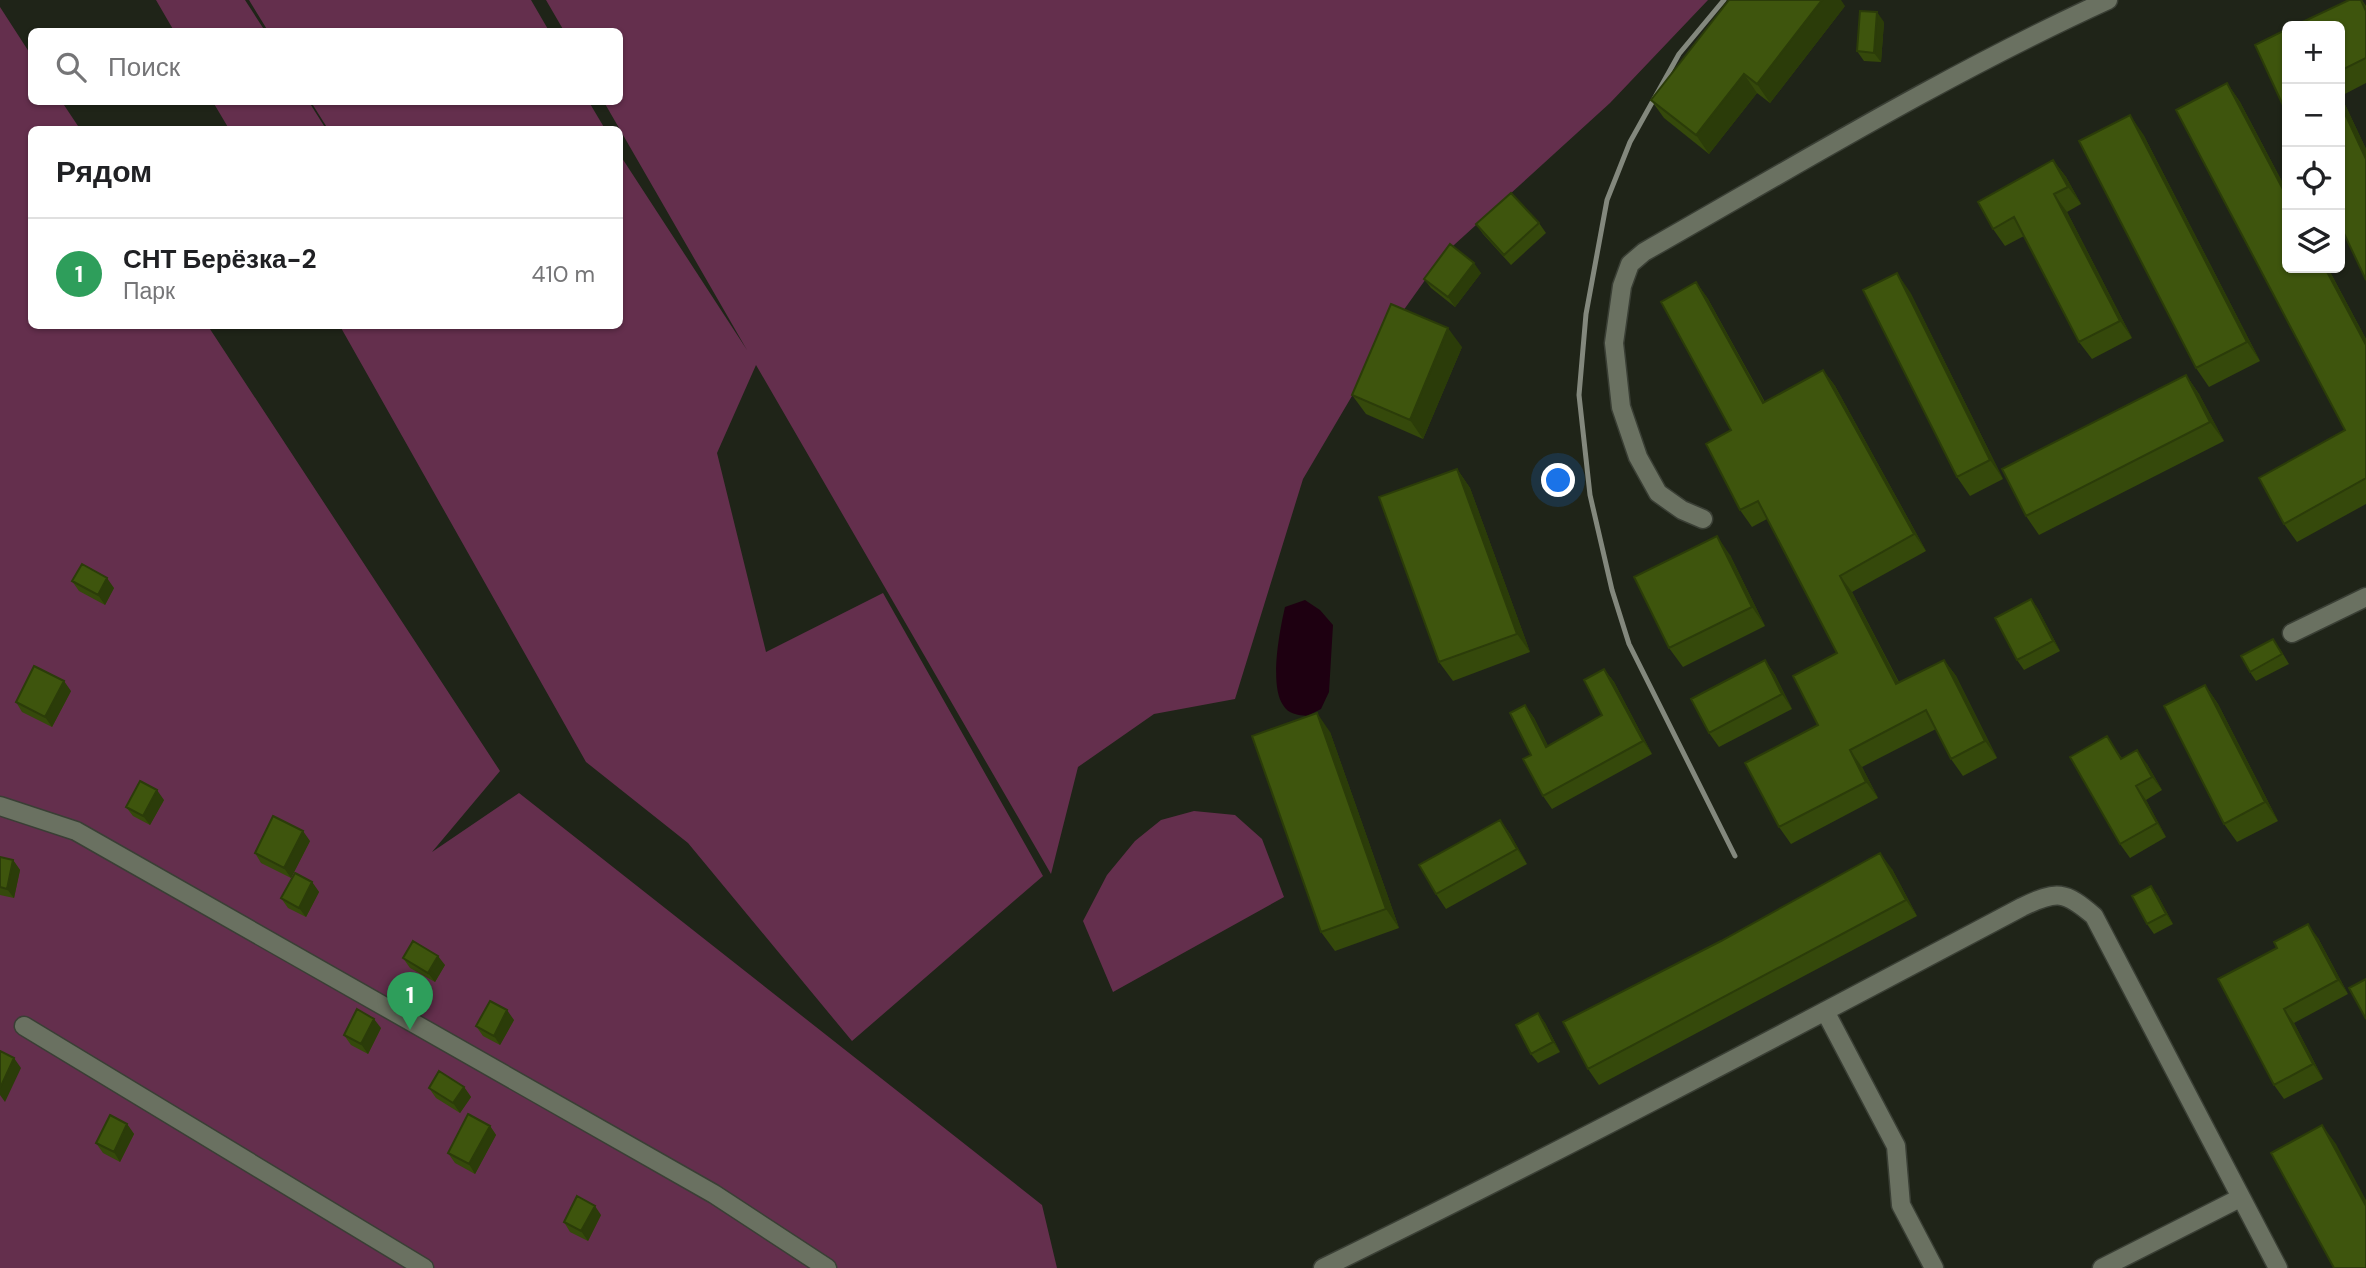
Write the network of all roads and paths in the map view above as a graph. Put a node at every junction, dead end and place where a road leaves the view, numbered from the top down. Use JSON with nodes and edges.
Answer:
{"nodes":[{"id":1,"x":2108,"y":0,"type":"edge"},
{"id":2,"x":1743,"y":195,"type":"junction"},
{"id":3,"x":1731,"y":214,"type":"dead end"},
{"id":4,"x":1703,"y":519,"type":"dead end"},
{"id":5,"x":2366,"y":597,"type":"edge"},
{"id":6,"x":2292,"y":634,"type":"dead end"},
{"id":7,"x":0,"y":806,"type":"edge"},
{"id":8,"x":1825,"y":1011,"type":"junction"},
{"id":9,"x":24,"y":1026,"type":"dead end"},
{"id":10,"x":2240,"y":1198,"type":"junction"},
{"id":11,"x":424,"y":1268,"type":"edge"},
{"id":12,"x":827,"y":1268,"type":"edge"},
{"id":13,"x":1323,"y":1268,"type":"edge"},
{"id":14,"x":1934,"y":1268,"type":"edge"},
{"id":15,"x":2102,"y":1268,"type":"edge"},
{"id":16,"x":2278,"y":1268,"type":"edge"}],
"edges":[{"from":1,"to":2,"type":"street"},
{"from":2,"to":3,"type":"street"},
{"from":2,"to":4,"type":"street"},
{"from":5,"to":6,"type":"street"},
{"from":7,"to":12,"type":"street"},
{"from":8,"to":10,"type":"street"},
{"from":8,"to":13,"type":"street"},
{"from":8,"to":14,"type":"street"},
{"from":9,"to":11,"type":"street"},
{"from":10,"to":15,"type":"street"},
{"from":10,"to":16,"type":"street"}]}
